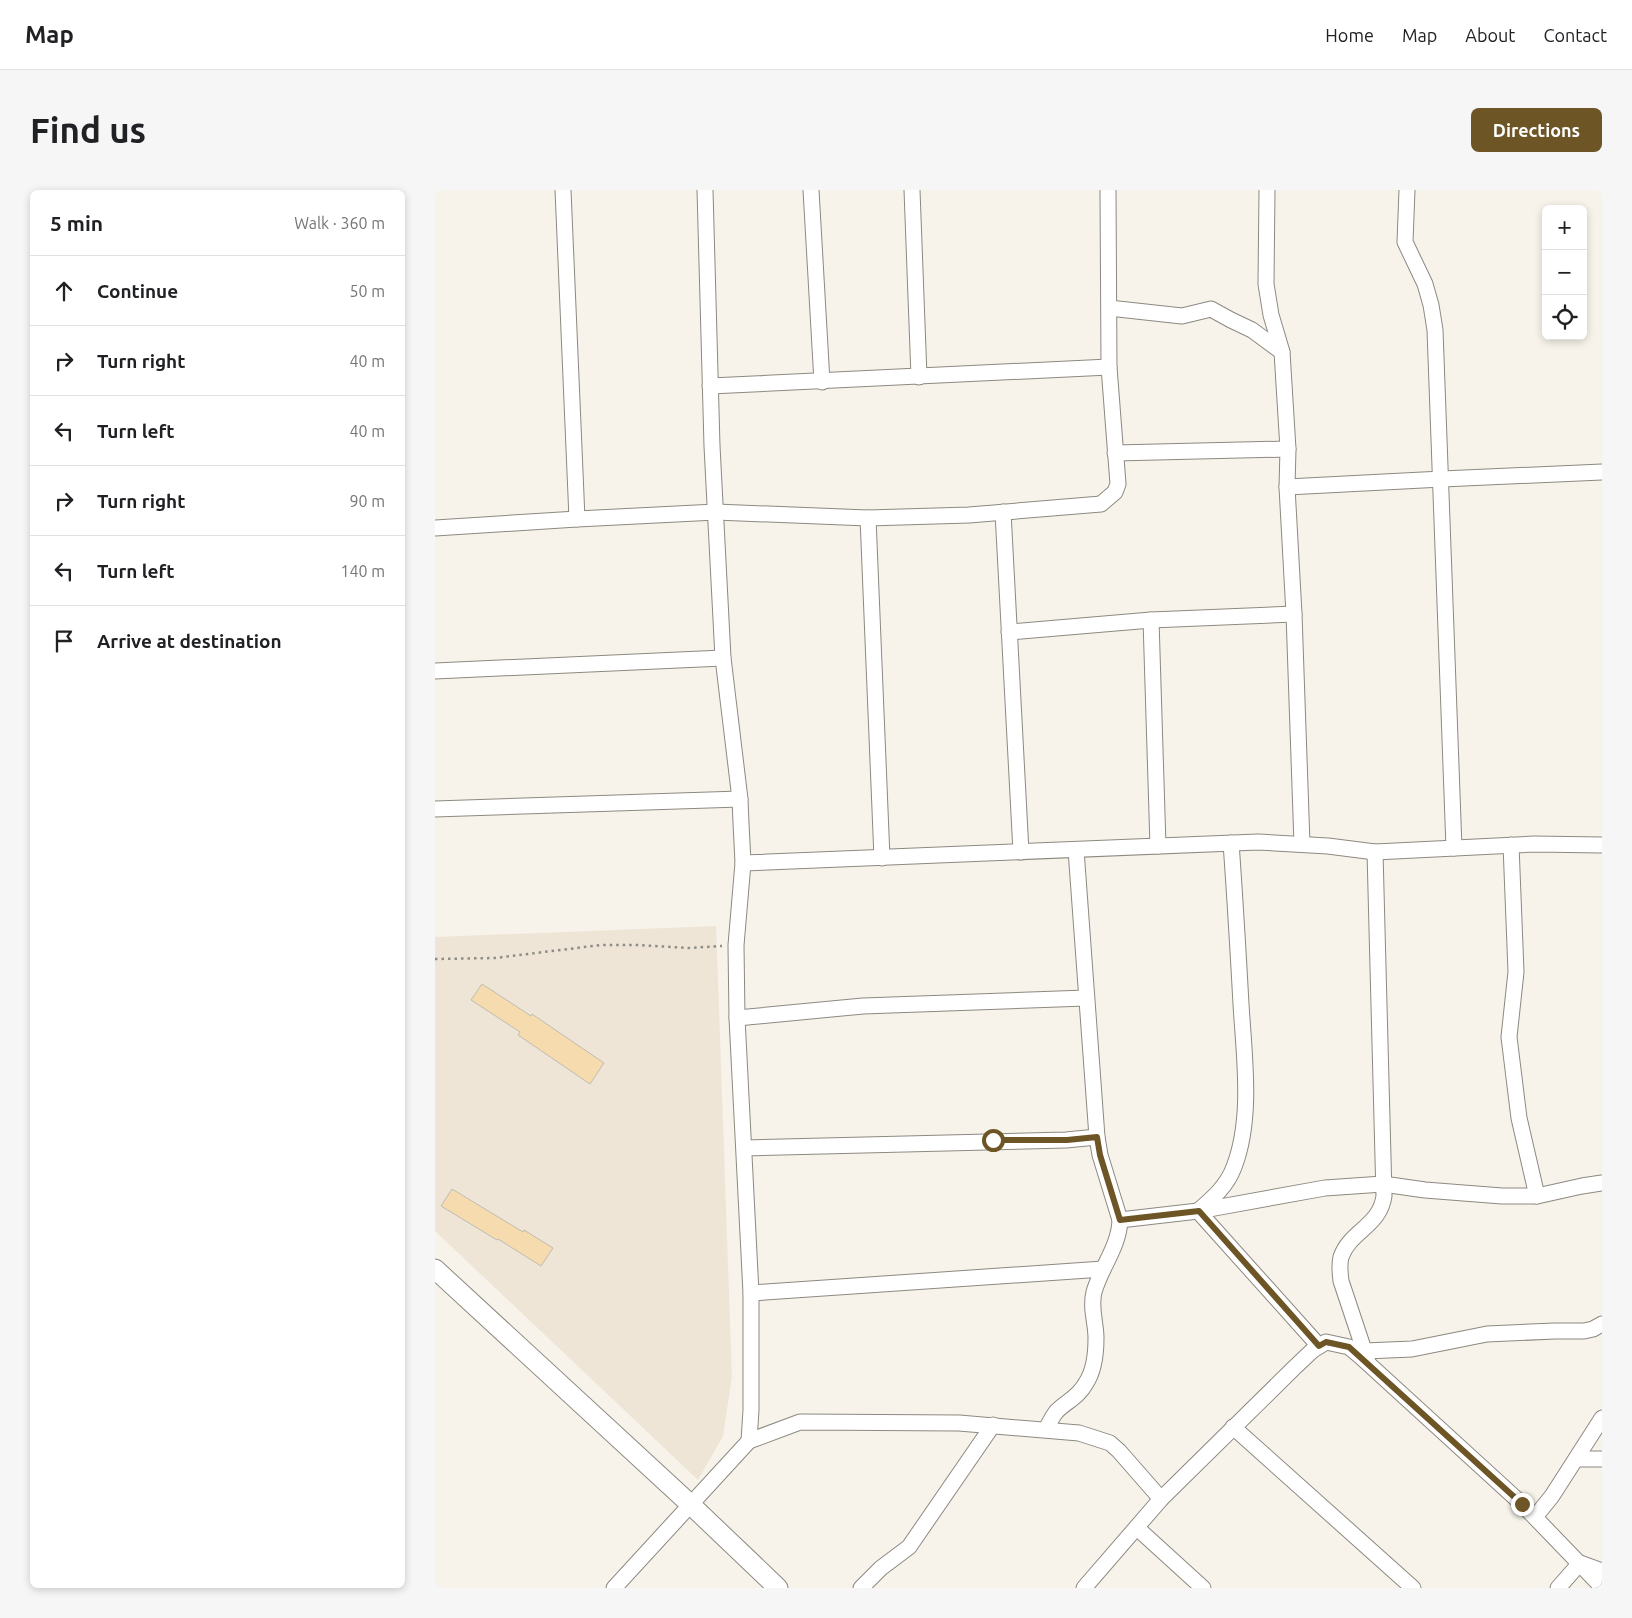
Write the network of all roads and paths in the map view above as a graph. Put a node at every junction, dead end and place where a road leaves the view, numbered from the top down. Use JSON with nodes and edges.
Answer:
{"nodes":[{"id":1,"x":563,"y":190,"type":"edge"},
{"id":2,"x":705,"y":190,"type":"edge"},
{"id":3,"x":811,"y":190,"type":"edge"},
{"id":4,"x":912,"y":190,"type":"edge"},
{"id":5,"x":1107,"y":190,"type":"edge"},
{"id":6,"x":1267,"y":190,"type":"edge"},
{"id":7,"x":1407,"y":190,"type":"edge"},
{"id":8,"x":1109,"y":308,"type":"junction"},
{"id":9,"x":1282,"y":352,"type":"junction"},
{"id":10,"x":1109,"y":367,"type":"junction"},
{"id":11,"x":919,"y":377,"type":"junction"},
{"id":12,"x":822,"y":382,"type":"junction"},
{"id":13,"x":711,"y":386,"type":"junction"},
{"id":14,"x":1287,"y":449,"type":"junction"},
{"id":15,"x":1115,"y":453,"type":"junction"},
{"id":16,"x":1602,"y":472,"type":"edge"},
{"id":17,"x":1442,"y":478,"type":"junction"},
{"id":18,"x":1287,"y":487,"type":"junction"},
{"id":19,"x":717,"y":512,"type":"junction"},
{"id":20,"x":1003,"y":512,"type":"junction"},
{"id":21,"x":868,"y":518,"type":"junction"},
{"id":22,"x":577,"y":519,"type":"junction"},
{"id":23,"x":435,"y":528,"type":"edge"},
{"id":24,"x":1294,"y":614,"type":"junction"},
{"id":25,"x":1151,"y":620,"type":"junction"},
{"id":26,"x":1009,"y":632,"type":"junction"},
{"id":27,"x":723,"y":658,"type":"junction"},
{"id":28,"x":435,"y":670,"type":"edge"},
{"id":29,"x":740,"y":799,"type":"junction"},
{"id":30,"x":435,"y":809,"type":"edge"},
{"id":31,"x":1231,"y":843,"type":"junction"},
{"id":32,"x":1302,"y":844,"type":"junction"},
{"id":33,"x":1511,"y":845,"type":"junction"},
{"id":34,"x":1602,"y":845,"type":"edge"},
{"id":35,"x":1158,"y":846,"type":"junction"},
{"id":36,"x":1454,"y":848,"type":"junction"},
{"id":37,"x":1076,"y":850,"type":"junction"},
{"id":38,"x":1021,"y":852,"type":"junction"},
{"id":39,"x":1375,"y":852,"type":"junction"},
{"id":40,"x":882,"y":858,"type":"junction"},
{"id":41,"x":743,"y":863,"type":"junction"},
{"id":42,"x":736,"y":945,"type":"junction"},
{"id":43,"x":435,"y":959,"type":"edge"},
{"id":44,"x":1086,"y":998,"type":"junction"},
{"id":45,"x":737,"y":1018,"type":"junction"},
{"id":46,"x":1097,"y":1137,"type":"junction"},
{"id":47,"x":745,"y":1148,"type":"junction"},
{"id":48,"x":1602,"y":1183,"type":"edge"},
{"id":49,"x":1383,"y":1184,"type":"junction"},
{"id":50,"x":1537,"y":1196,"type":"junction"},
{"id":51,"x":1199,"y":1211,"type":"junction"},
{"id":52,"x":1120,"y":1220,"type":"junction"},
{"id":53,"x":435,"y":1269,"type":"edge"},
{"id":54,"x":1103,"y":1269,"type":"junction"},
{"id":55,"x":751,"y":1293,"type":"junction"},
{"id":56,"x":1602,"y":1324,"type":"edge"},
{"id":57,"x":1319,"y":1346,"type":"junction"},
{"id":58,"x":1367,"y":1358,"type":"junction"},
{"id":59,"x":1602,"y":1418,"type":"edge"},
{"id":60,"x":993,"y":1425,"type":"junction"},
{"id":61,"x":1233,"y":1427,"type":"junction"},
{"id":62,"x":1046,"y":1429,"type":"junction"},
{"id":63,"x":749,"y":1440,"type":"junction"},
{"id":64,"x":1602,"y":1458,"type":"edge"},
{"id":65,"x":1577,"y":1459,"type":"junction"},
{"id":66,"x":1161,"y":1499,"type":"junction"},
{"id":67,"x":690,"y":1504,"type":"junction"},
{"id":68,"x":1535,"y":1517,"type":"junction"},
{"id":69,"x":1137,"y":1528,"type":"junction"},
{"id":70,"x":1580,"y":1563,"type":"junction"},
{"id":71,"x":1602,"y":1571,"type":"edge"},
{"id":72,"x":1602,"y":1587,"type":"edge"},
{"id":73,"x":615,"y":1588,"type":"edge"},
{"id":74,"x":778,"y":1588,"type":"edge"},
{"id":75,"x":861,"y":1588,"type":"edge"},
{"id":76,"x":1085,"y":1588,"type":"edge"},
{"id":77,"x":1203,"y":1588,"type":"edge"},
{"id":78,"x":1413,"y":1588,"type":"edge"},
{"id":79,"x":1558,"y":1588,"type":"edge"}],
"edges":[{"from":1,"to":22,"type":"street"},
{"from":2,"to":13,"type":"street"},
{"from":3,"to":12,"type":"street"},
{"from":4,"to":11,"type":"street"},
{"from":5,"to":8,"type":"street"},
{"from":6,"to":9,"type":"street"},
{"from":7,"to":17,"type":"street"},
{"from":8,"to":9,"type":"street"},
{"from":8,"to":10,"type":"street"},
{"from":9,"to":14,"type":"street"},
{"from":10,"to":11,"type":"street"},
{"from":10,"to":15,"type":"street"},
{"from":11,"to":12,"type":"street"},
{"from":12,"to":13,"type":"street"},
{"from":13,"to":19,"type":"street"},
{"from":14,"to":15,"type":"street"},
{"from":14,"to":18,"type":"street"},
{"from":15,"to":20,"type":"street"},
{"from":16,"to":17,"type":"street"},
{"from":17,"to":18,"type":"street"},
{"from":17,"to":36,"type":"street"},
{"from":18,"to":24,"type":"street"},
{"from":19,"to":21,"type":"street"},
{"from":19,"to":22,"type":"street"},
{"from":19,"to":27,"type":"street"},
{"from":20,"to":21,"type":"street"},
{"from":20,"to":26,"type":"street"},
{"from":21,"to":40,"type":"street"},
{"from":22,"to":23,"type":"street"},
{"from":24,"to":25,"type":"street"},
{"from":24,"to":32,"type":"street"},
{"from":25,"to":26,"type":"street"},
{"from":25,"to":35,"type":"street"},
{"from":26,"to":38,"type":"street"},
{"from":27,"to":28,"type":"street"},
{"from":27,"to":29,"type":"street"},
{"from":29,"to":30,"type":"street"},
{"from":29,"to":41,"type":"street"},
{"from":31,"to":32,"type":"street"},
{"from":31,"to":35,"type":"street"},
{"from":31,"to":51,"type":"street"},
{"from":32,"to":39,"type":"street"},
{"from":33,"to":34,"type":"street"},
{"from":33,"to":36,"type":"street"},
{"from":33,"to":50,"type":"street"},
{"from":35,"to":37,"type":"street"},
{"from":36,"to":39,"type":"street"},
{"from":37,"to":38,"type":"street"},
{"from":37,"to":44,"type":"street"},
{"from":38,"to":40,"type":"street"},
{"from":39,"to":49,"type":"street"},
{"from":40,"to":41,"type":"street"},
{"from":41,"to":42,"type":"street"},
{"from":42,"to":43,"type":"path"},
{"from":42,"to":45,"type":"street"},
{"from":44,"to":45,"type":"street"},
{"from":44,"to":46,"type":"street"},
{"from":45,"to":47,"type":"street"},
{"from":46,"to":47,"type":"street"},
{"from":46,"to":52,"type":"street"},
{"from":47,"to":55,"type":"street"},
{"from":48,"to":50,"type":"street"},
{"from":49,"to":50,"type":"street"},
{"from":49,"to":51,"type":"street"},
{"from":49,"to":58,"type":"street"},
{"from":51,"to":52,"type":"street"},
{"from":51,"to":57,"type":"street"},
{"from":52,"to":54,"type":"street"},
{"from":53,"to":67,"type":"street"},
{"from":54,"to":55,"type":"street"},
{"from":54,"to":62,"type":"street"},
{"from":55,"to":63,"type":"street"},
{"from":56,"to":58,"type":"street"},
{"from":57,"to":58,"type":"street"},
{"from":57,"to":61,"type":"street"},
{"from":58,"to":68,"type":"street"},
{"from":59,"to":65,"type":"street"},
{"from":60,"to":62,"type":"street"},
{"from":60,"to":63,"type":"street"},
{"from":60,"to":75,"type":"street"},
{"from":61,"to":66,"type":"street"},
{"from":61,"to":78,"type":"street"},
{"from":62,"to":66,"type":"street"},
{"from":63,"to":67,"type":"street"},
{"from":64,"to":65,"type":"street"},
{"from":65,"to":68,"type":"street"},
{"from":66,"to":69,"type":"street"},
{"from":67,"to":73,"type":"street"},
{"from":67,"to":74,"type":"street"},
{"from":68,"to":70,"type":"street"},
{"from":69,"to":76,"type":"street"},
{"from":69,"to":77,"type":"street"},
{"from":70,"to":71,"type":"street"},
{"from":70,"to":72,"type":"street"},
{"from":70,"to":79,"type":"street"}]}
